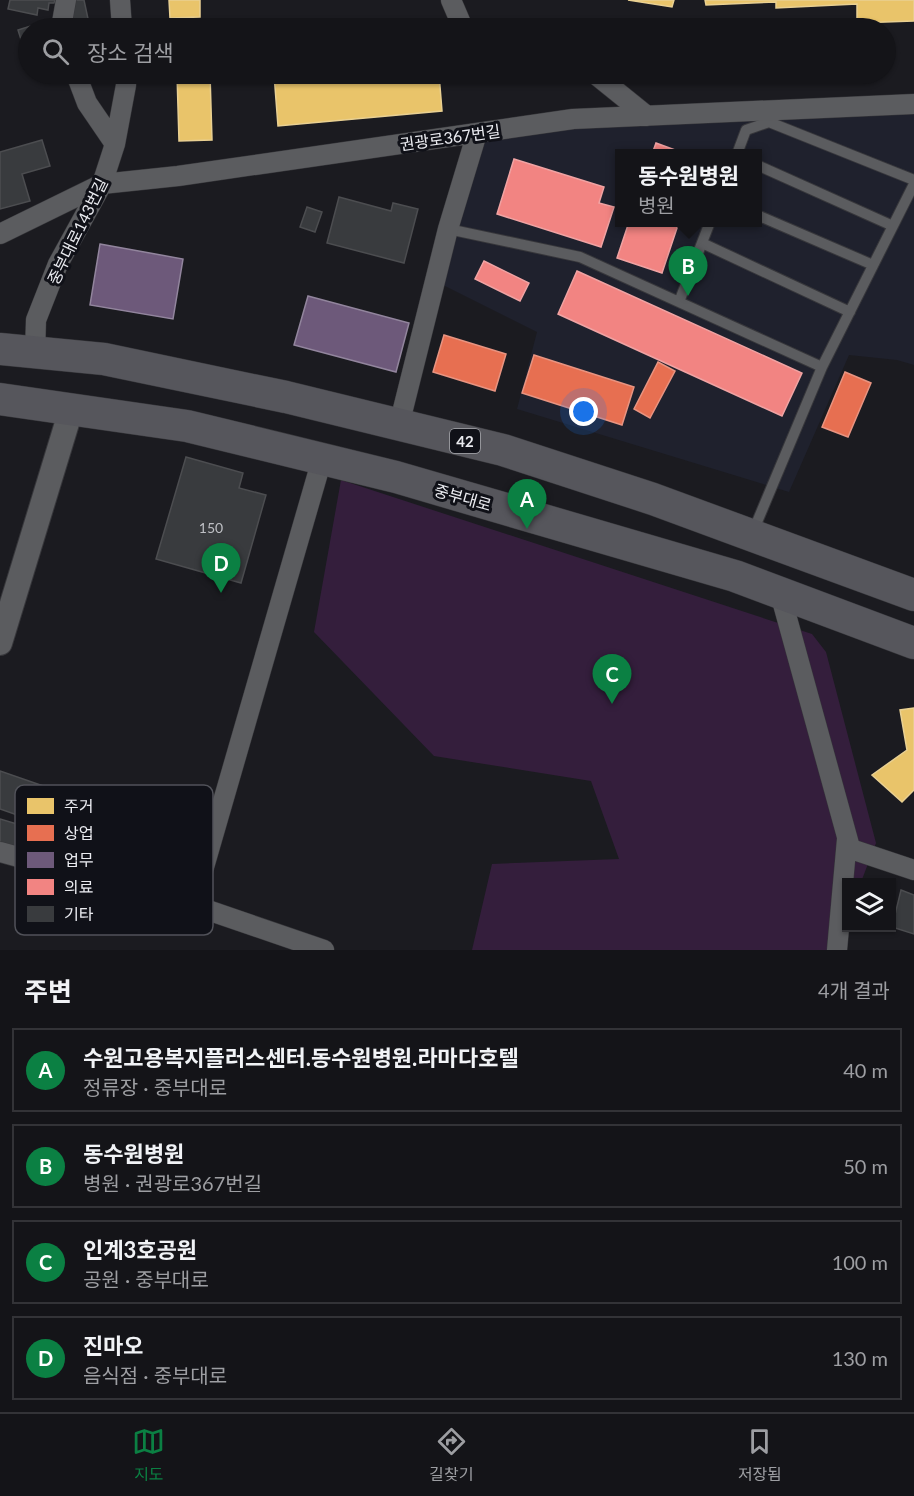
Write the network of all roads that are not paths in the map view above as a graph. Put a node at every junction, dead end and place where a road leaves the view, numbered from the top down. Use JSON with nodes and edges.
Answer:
{"nodes":[{"id":1,"x":66,"y":0,"type":"edge"},
{"id":2,"x":120,"y":0,"type":"edge"},
{"id":3,"x":451,"y":0,"type":"edge"},
{"id":4,"x":63,"y":18,"type":"edge"},
{"id":5,"x":121,"y":18,"type":"edge"},
{"id":6,"x":459,"y":18,"type":"edge"},
{"id":7,"x":80,"y":84,"type":"edge"},
{"id":8,"x":126,"y":84,"type":"edge"},
{"id":9,"x":607,"y":84,"type":"edge"},
{"id":10,"x":914,"y":104,"type":"edge"},
{"id":11,"x":647,"y":116,"type":"junction"},
{"id":12,"x":477,"y":133,"type":"junction"},
{"id":13,"x":115,"y":144,"type":"junction"},
{"id":14,"x":739,"y":149,"type":"edge"},
{"id":15,"x":762,"y":167,"type":"edge"},
{"id":16,"x":914,"y":182,"type":"edge"},
{"id":17,"x":102,"y":184,"type":"junction"},
{"id":18,"x":762,"y":217,"type":"edge"},
{"id":19,"x":893,"y":226,"type":"junction"},
{"id":20,"x":708,"y":227,"type":"edge"},
{"id":21,"x":448,"y":229,"type":"junction"},
{"id":22,"x":0,"y":234,"type":"edge"},
{"id":23,"x":702,"y":243,"type":"junction"},
{"id":24,"x":873,"y":265,"type":"junction"},
{"id":25,"x":679,"y":302,"type":"junction"},
{"id":26,"x":850,"y":312,"type":"junction"},
{"id":27,"x":0,"y":349,"type":"edge"},
{"id":28,"x":36,"y":353,"type":"junction"},
{"id":29,"x":822,"y":367,"type":"junction"},
{"id":30,"x":0,"y":399,"type":"edge"},
{"id":31,"x":71,"y":410,"type":"junction"},
{"id":32,"x":399,"y":425,"type":"junction"},
{"id":33,"x":322,"y":459,"type":"junction"},
{"id":34,"x":751,"y":535,"type":"junction"},
{"id":35,"x":780,"y":593,"type":"junction"},
{"id":36,"x":914,"y":595,"type":"edge"},
{"id":37,"x":0,"y":643,"type":"edge"},
{"id":38,"x":914,"y":644,"type":"edge"},
{"id":39,"x":213,"y":839,"type":"edge"},
{"id":40,"x":847,"y":839,"type":"junction"},
{"id":41,"x":0,"y":852,"type":"edge"},
{"id":42,"x":15,"y":856,"type":"edge"},
{"id":43,"x":914,"y":870,"type":"edge"},
{"id":44,"x":213,"y":912,"type":"edge"},
{"id":45,"x":324,"y":950,"type":"edge"},
{"id":46,"x":837,"y":950,"type":"edge"}],
"edges":[{"from":1,"to":4,"type":"street"},
{"from":2,"to":5,"type":"street"},
{"from":3,"to":6,"type":"street"},
{"from":7,"to":13,"type":"street"},
{"from":8,"to":13,"type":"street","name":"중부대로143번길"},
{"from":9,"to":11,"type":"street"},
{"from":10,"to":11,"type":"street","name":"권광로367번길"},
{"from":11,"to":12,"type":"street","name":"권광로367번길"},
{"from":12,"to":17,"type":"street","name":"권광로367번길"},
{"from":12,"to":21,"type":"street"},
{"from":13,"to":17,"type":"street","name":"중부대로143번길"},
{"from":14,"to":16,"type":"lane"},
{"from":15,"to":19,"type":"lane"},
{"from":16,"to":19,"type":"lane"},
{"from":17,"to":22,"type":"street","name":"권광로367번길"},
{"from":17,"to":28,"type":"street","name":"중부대로143번길"},
{"from":18,"to":24,"type":"lane"},
{"from":19,"to":24,"type":"lane"},
{"from":20,"to":23,"type":"lane"},
{"from":21,"to":25,"type":"lane"},
{"from":21,"to":32,"type":"street"},
{"from":23,"to":25,"type":"lane"},
{"from":23,"to":26,"type":"lane"},
{"from":24,"to":26,"type":"lane"},
{"from":25,"to":29,"type":"lane"},
{"from":26,"to":29,"type":"lane"},
{"from":27,"to":28,"type":"main road","number":"42"},
{"from":28,"to":32,"type":"main road","number":"42"},
{"from":29,"to":34,"type":"lane"},
{"from":30,"to":31,"type":"main road","name":"중부대로"},
{"from":31,"to":33,"type":"main road","name":"중부대로"},
{"from":31,"to":37,"type":"street"},
{"from":32,"to":34,"type":"main road","number":"42"},
{"from":33,"to":35,"type":"main road","name":"중부대로"},
{"from":33,"to":39,"type":"street"},
{"from":34,"to":36,"type":"main road","number":"42"},
{"from":35,"to":38,"type":"main road","name":"중부대로"},
{"from":35,"to":40,"type":"street"},
{"from":40,"to":43,"type":"street"},
{"from":40,"to":46,"type":"street"},
{"from":41,"to":42,"type":"street"},
{"from":44,"to":45,"type":"street"}]}
